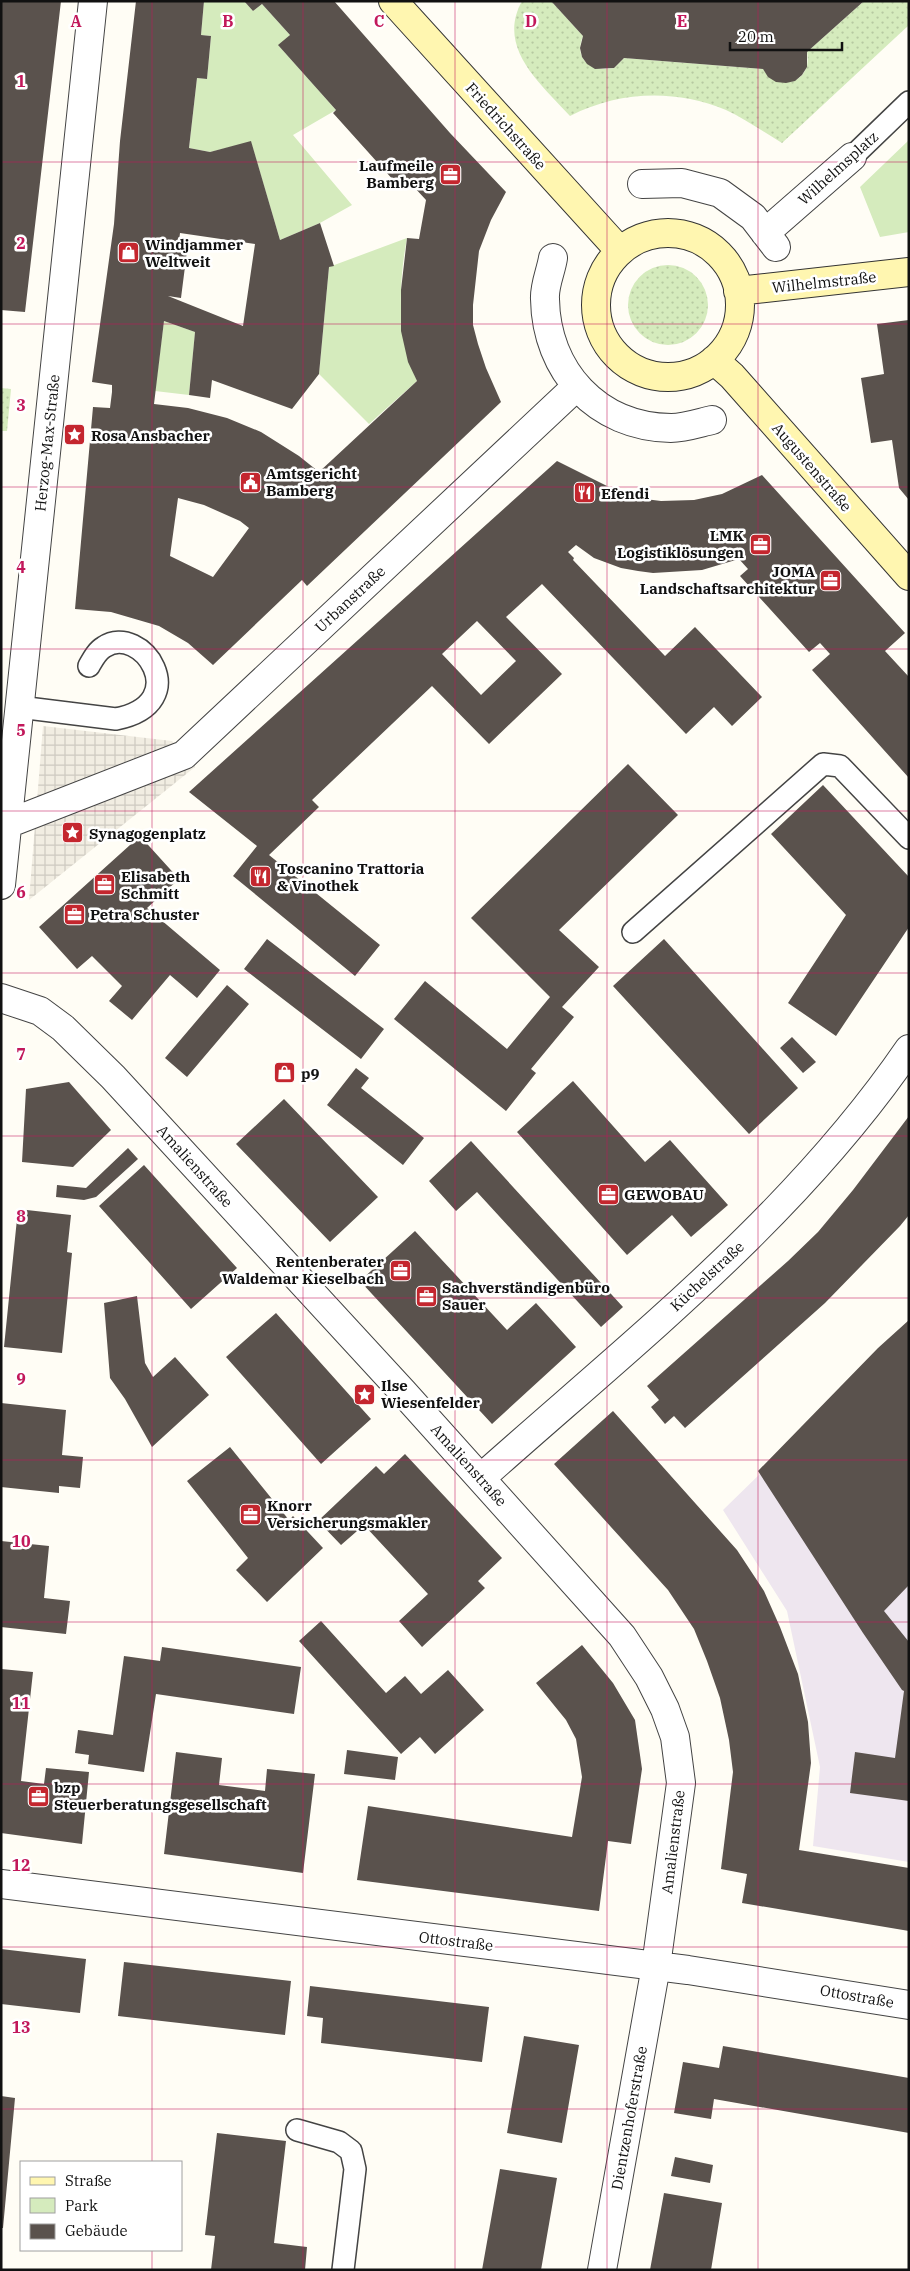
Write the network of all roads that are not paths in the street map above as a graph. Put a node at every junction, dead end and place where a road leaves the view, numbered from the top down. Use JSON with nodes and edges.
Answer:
{"nodes":[{"id":1,"x":93,"y":1,"type":"edge"},
{"id":2,"x":393,"y":1,"type":"edge"},
{"id":3,"x":909,"y":102,"type":"edge"},
{"id":4,"x":852,"y":157,"type":"joint"},
{"id":5,"x":642,"y":184,"type":"dead end"},
{"id":6,"x":620,"y":251,"type":"junction"},
{"id":7,"x":554,"y":258,"type":"dead end"},
{"id":8,"x":909,"y":272,"type":"edge"},
{"id":9,"x":738,"y":291,"type":"junction"},
{"id":10,"x":714,"y":360,"type":"junction"},
{"id":11,"x":577,"y":386,"type":"junction"},
{"id":12,"x":712,"y":420,"type":"dead end"},
{"id":13,"x":909,"y":576,"type":"edge"},
{"id":14,"x":89,"y":666,"type":"dead end"},
{"id":15,"x":19,"y":707,"type":"junction"},
{"id":16,"x":7,"y":824,"type":"junction"},
{"id":17,"x":909,"y":838,"type":"edge"},
{"id":18,"x":1,"y":885,"type":"edge"},
{"id":19,"x":634,"y":932,"type":"dead end"},
{"id":20,"x":1,"y":998,"type":"edge"},
{"id":21,"x":909,"y":1049,"type":"edge"},
{"id":22,"x":481,"y":1478,"type":"junction"},
{"id":23,"x":1,"y":1884,"type":"edge"},
{"id":24,"x":656,"y":1966,"type":"junction"},
{"id":25,"x":909,"y":2005,"type":"edge"},
{"id":26,"x":297,"y":2130,"type":"dead end"},
{"id":27,"x":343,"y":2270,"type":"edge"},
{"id":28,"x":602,"y":2270,"type":"edge"}],
"edges":[{"from":1,"to":15,"type":"street","name":"Herzog-Max-Straße"},
{"from":2,"to":6,"type":"street","name":"Friedrichstraße"},
{"from":3,"to":4,"type":"lane","name":"Wilhelmsplatz"},
{"from":4,"to":5,"type":"street","name":"Wilhelmsplatz"},
{"from":6,"to":9,"type":"street"},
{"from":6,"to":10,"type":"street"},
{"from":7,"to":11,"type":"street"},
{"from":8,"to":9,"type":"street","name":"Wilhelmstraße"},
{"from":9,"to":10,"type":"street"},
{"from":10,"to":13,"type":"street","name":"Augustenstraße"},
{"from":11,"to":12,"type":"street"},
{"from":11,"to":16,"type":"street","name":"Urbanstraße"},
{"from":14,"to":15,"type":"lane"},
{"from":15,"to":16,"type":"street","name":"Herzog-Max-Straße"},
{"from":16,"to":18,"type":"street","name":"Herzog-Max-Straße"},
{"from":17,"to":19,"type":"lane"},
{"from":20,"to":22,"type":"street","name":"Amalienstraße"},
{"from":21,"to":22,"type":"street","name":"Küchelstraße"},
{"from":22,"to":24,"type":"street","name":"Amalienstraße"},
{"from":23,"to":24,"type":"street","name":"Ottostraße"},
{"from":24,"to":25,"type":"street","name":"Ottostraße"},
{"from":24,"to":28,"type":"street","name":"Dientzenhoferstraße"},
{"from":26,"to":27,"type":"lane"}]}
